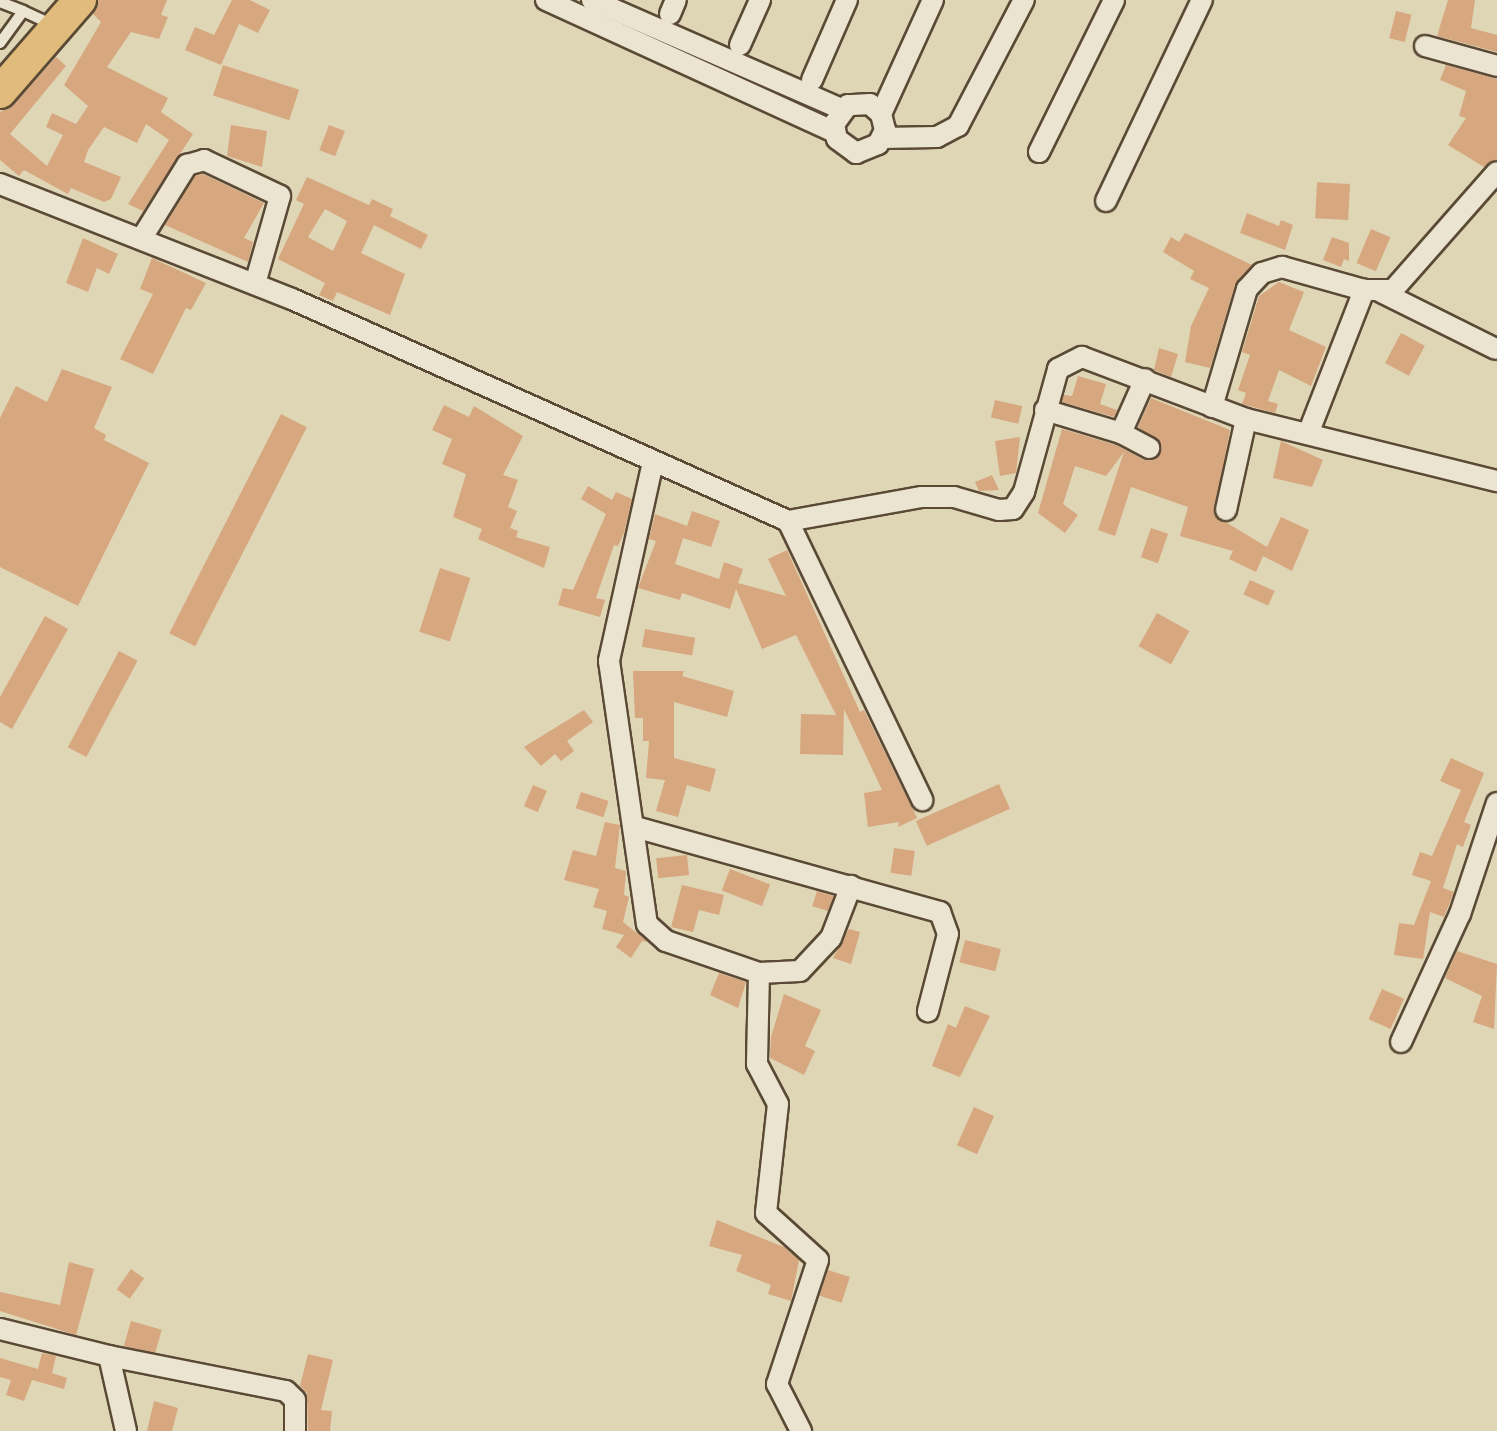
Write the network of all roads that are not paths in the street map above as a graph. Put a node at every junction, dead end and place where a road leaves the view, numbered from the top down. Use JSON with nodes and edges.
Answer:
{"nodes":[{"id":1,"x":80,"y":0,"type":"edge"},
{"id":2,"x":546,"y":0,"type":"edge"},
{"id":3,"x":592,"y":0,"type":"edge"},
{"id":4,"x":760,"y":0,"type":"edge"},
{"id":5,"x":847,"y":0,"type":"edge"},
{"id":6,"x":933,"y":0,"type":"edge"},
{"id":7,"x":1024,"y":0,"type":"edge"},
{"id":8,"x":1114,"y":0,"type":"edge"},
{"id":9,"x":1202,"y":0,"type":"edge"},
{"id":10,"x":0,"y":2,"type":"edge"},
{"id":11,"x":23,"y":11,"type":"junction"},
{"id":12,"x":56,"y":27,"type":"junction"},
{"id":13,"x":0,"y":43,"type":"edge"},
{"id":14,"x":740,"y":45,"type":"dead end"},
{"id":15,"x":1425,"y":46,"type":"dead end"},
{"id":16,"x":1497,"y":66,"type":"edge"},
{"id":17,"x":812,"y":80,"type":"dead end"},
{"id":18,"x":0,"y":92,"type":"edge"},
{"id":19,"x":842,"y":109,"type":"junction"},
{"id":20,"x":881,"y":114,"type":"junction"},
{"id":21,"x":834,"y":132,"type":"junction"},
{"id":22,"x":882,"y":138,"type":"junction"},
{"id":23,"x":1039,"y":152,"type":"dead end"},
{"id":24,"x":1497,"y":172,"type":"edge"},
{"id":25,"x":0,"y":184,"type":"edge"},
{"id":26,"x":1106,"y":201,"type":"dead end"},
{"id":27,"x":143,"y":236,"type":"junction"},
{"id":28,"x":255,"y":284,"type":"junction"},
{"id":29,"x":1372,"y":291,"type":"junction"},
{"id":30,"x":1496,"y":349,"type":"edge"},
{"id":31,"x":1145,"y":379,"type":"junction"},
{"id":32,"x":1212,"y":407,"type":"junction"},
{"id":33,"x":1045,"y":410,"type":"junction"},
{"id":34,"x":1246,"y":419,"type":"junction"},
{"id":35,"x":1121,"y":433,"type":"junction"},
{"id":36,"x":1308,"y":434,"type":"junction"},
{"id":37,"x":1149,"y":448,"type":"dead end"},
{"id":38,"x":653,"y":462,"type":"junction"},
{"id":39,"x":1497,"y":481,"type":"edge"},
{"id":40,"x":1226,"y":510,"type":"dead end"},
{"id":41,"x":788,"y":521,"type":"junction"},
{"id":42,"x":922,"y":800,"type":"dead end"},
{"id":43,"x":1497,"y":803,"type":"edge"},
{"id":44,"x":635,"y":827,"type":"junction"},
{"id":45,"x":851,"y":886,"type":"junction"},
{"id":46,"x":759,"y":973,"type":"junction"},
{"id":47,"x":928,"y":1011,"type":"dead end"},
{"id":48,"x":1401,"y":1042,"type":"dead end"},
{"id":49,"x":0,"y":1329,"type":"edge"},
{"id":50,"x":109,"y":1356,"type":"junction"},
{"id":51,"x":126,"y":1431,"type":"edge"},
{"id":52,"x":295,"y":1431,"type":"edge"},
{"id":53,"x":801,"y":1431,"type":"edge"}],
"edges":[{"from":1,"to":12,"type":"main road"},
{"from":2,"to":21,"type":"street"},
{"from":3,"to":19,"type":"street"},
{"from":4,"to":14,"type":"street"},
{"from":5,"to":17,"type":"street"},
{"from":6,"to":20,"type":"street"},
{"from":7,"to":22,"type":"street"},
{"from":8,"to":23,"type":"street"},
{"from":9,"to":26,"type":"street"},
{"from":10,"to":11,"type":"lane"},
{"from":11,"to":12,"type":"lane"},
{"from":11,"to":13,"type":"lane"},
{"from":12,"to":18,"type":"main road"},
{"from":15,"to":16,"type":"street"},
{"from":19,"to":20,"type":"street"},
{"from":19,"to":21,"type":"street"},
{"from":20,"to":22,"type":"street"},
{"from":21,"to":22,"type":"street"},
{"from":24,"to":29,"type":"street"},
{"from":25,"to":27,"type":"street"},
{"from":27,"to":28,"type":"street"},
{"from":27,"to":28,"type":"street"},
{"from":28,"to":38,"type":"street"},
{"from":29,"to":30,"type":"street"},
{"from":29,"to":32,"type":"street"},
{"from":29,"to":36,"type":"street"},
{"from":31,"to":32,"type":"street"},
{"from":31,"to":33,"type":"street"},
{"from":31,"to":35,"type":"street"},
{"from":32,"to":34,"type":"street"},
{"from":33,"to":35,"type":"street"},
{"from":33,"to":41,"type":"street"},
{"from":34,"to":36,"type":"street"},
{"from":34,"to":40,"type":"street"},
{"from":35,"to":37,"type":"street"},
{"from":36,"to":39,"type":"street"},
{"from":38,"to":41,"type":"street"},
{"from":38,"to":44,"type":"street"},
{"from":41,"to":42,"type":"street"},
{"from":43,"to":48,"type":"street"},
{"from":44,"to":45,"type":"street"},
{"from":44,"to":46,"type":"street"},
{"from":45,"to":46,"type":"street"},
{"from":45,"to":47,"type":"street"},
{"from":46,"to":53,"type":"street"},
{"from":49,"to":50,"type":"street"},
{"from":50,"to":51,"type":"street"},
{"from":50,"to":52,"type":"street"}]}
